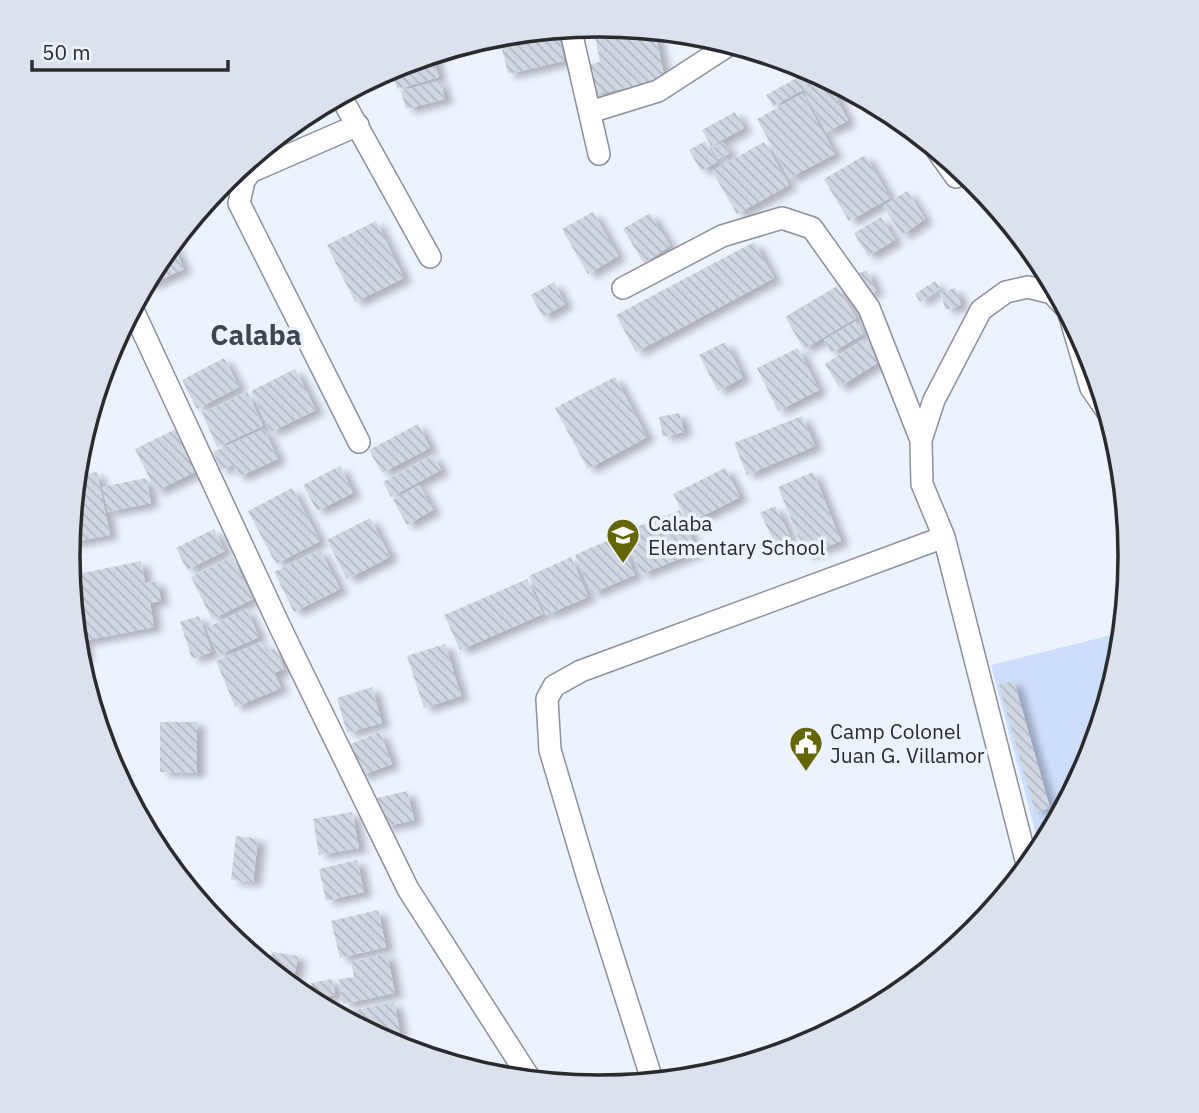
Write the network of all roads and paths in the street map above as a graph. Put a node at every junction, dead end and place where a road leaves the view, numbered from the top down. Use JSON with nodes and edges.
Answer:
{"nodes":[{"id":1,"x":573,"y":38,"type":"edge"},
{"id":2,"x":720,"y":51,"type":"edge"},
{"id":3,"x":345,"y":103,"type":"edge"},
{"id":4,"x":590,"y":112,"type":"junction"},
{"id":5,"x":358,"y":125,"type":"junction"},
{"id":6,"x":599,"y":154,"type":"dead end"},
{"id":7,"x":251,"y":172,"type":"edge"},
{"id":8,"x":249,"y":173,"type":"edge"},
{"id":9,"x":430,"y":257,"type":"dead end"},
{"id":10,"x":623,"y":288,"type":"dead end"},
{"id":11,"x":1047,"y":292,"type":"edge"},
{"id":12,"x":137,"y":319,"type":"edge"},
{"id":13,"x":921,"y":440,"type":"junction"},
{"id":14,"x":359,"y":442,"type":"dead end"},
{"id":15,"x":944,"y":537,"type":"junction"},
{"id":16,"x":1025,"y":855,"type":"edge"},
{"id":17,"x":525,"y":1071,"type":"edge"},
{"id":18,"x":650,"y":1074,"type":"edge"}],
"edges":[{"from":1,"to":4,"type":"street"},
{"from":2,"to":4,"type":"street"},
{"from":3,"to":5,"type":"street"},
{"from":4,"to":6,"type":"street"},
{"from":5,"to":7,"type":"street"},
{"from":5,"to":9,"type":"street"},
{"from":8,"to":14,"type":"street"},
{"from":10,"to":13,"type":"street"},
{"from":11,"to":13,"type":"street"},
{"from":12,"to":17,"type":"street"},
{"from":13,"to":15,"type":"street"},
{"from":15,"to":16,"type":"street"},
{"from":15,"to":18,"type":"street"}]}
